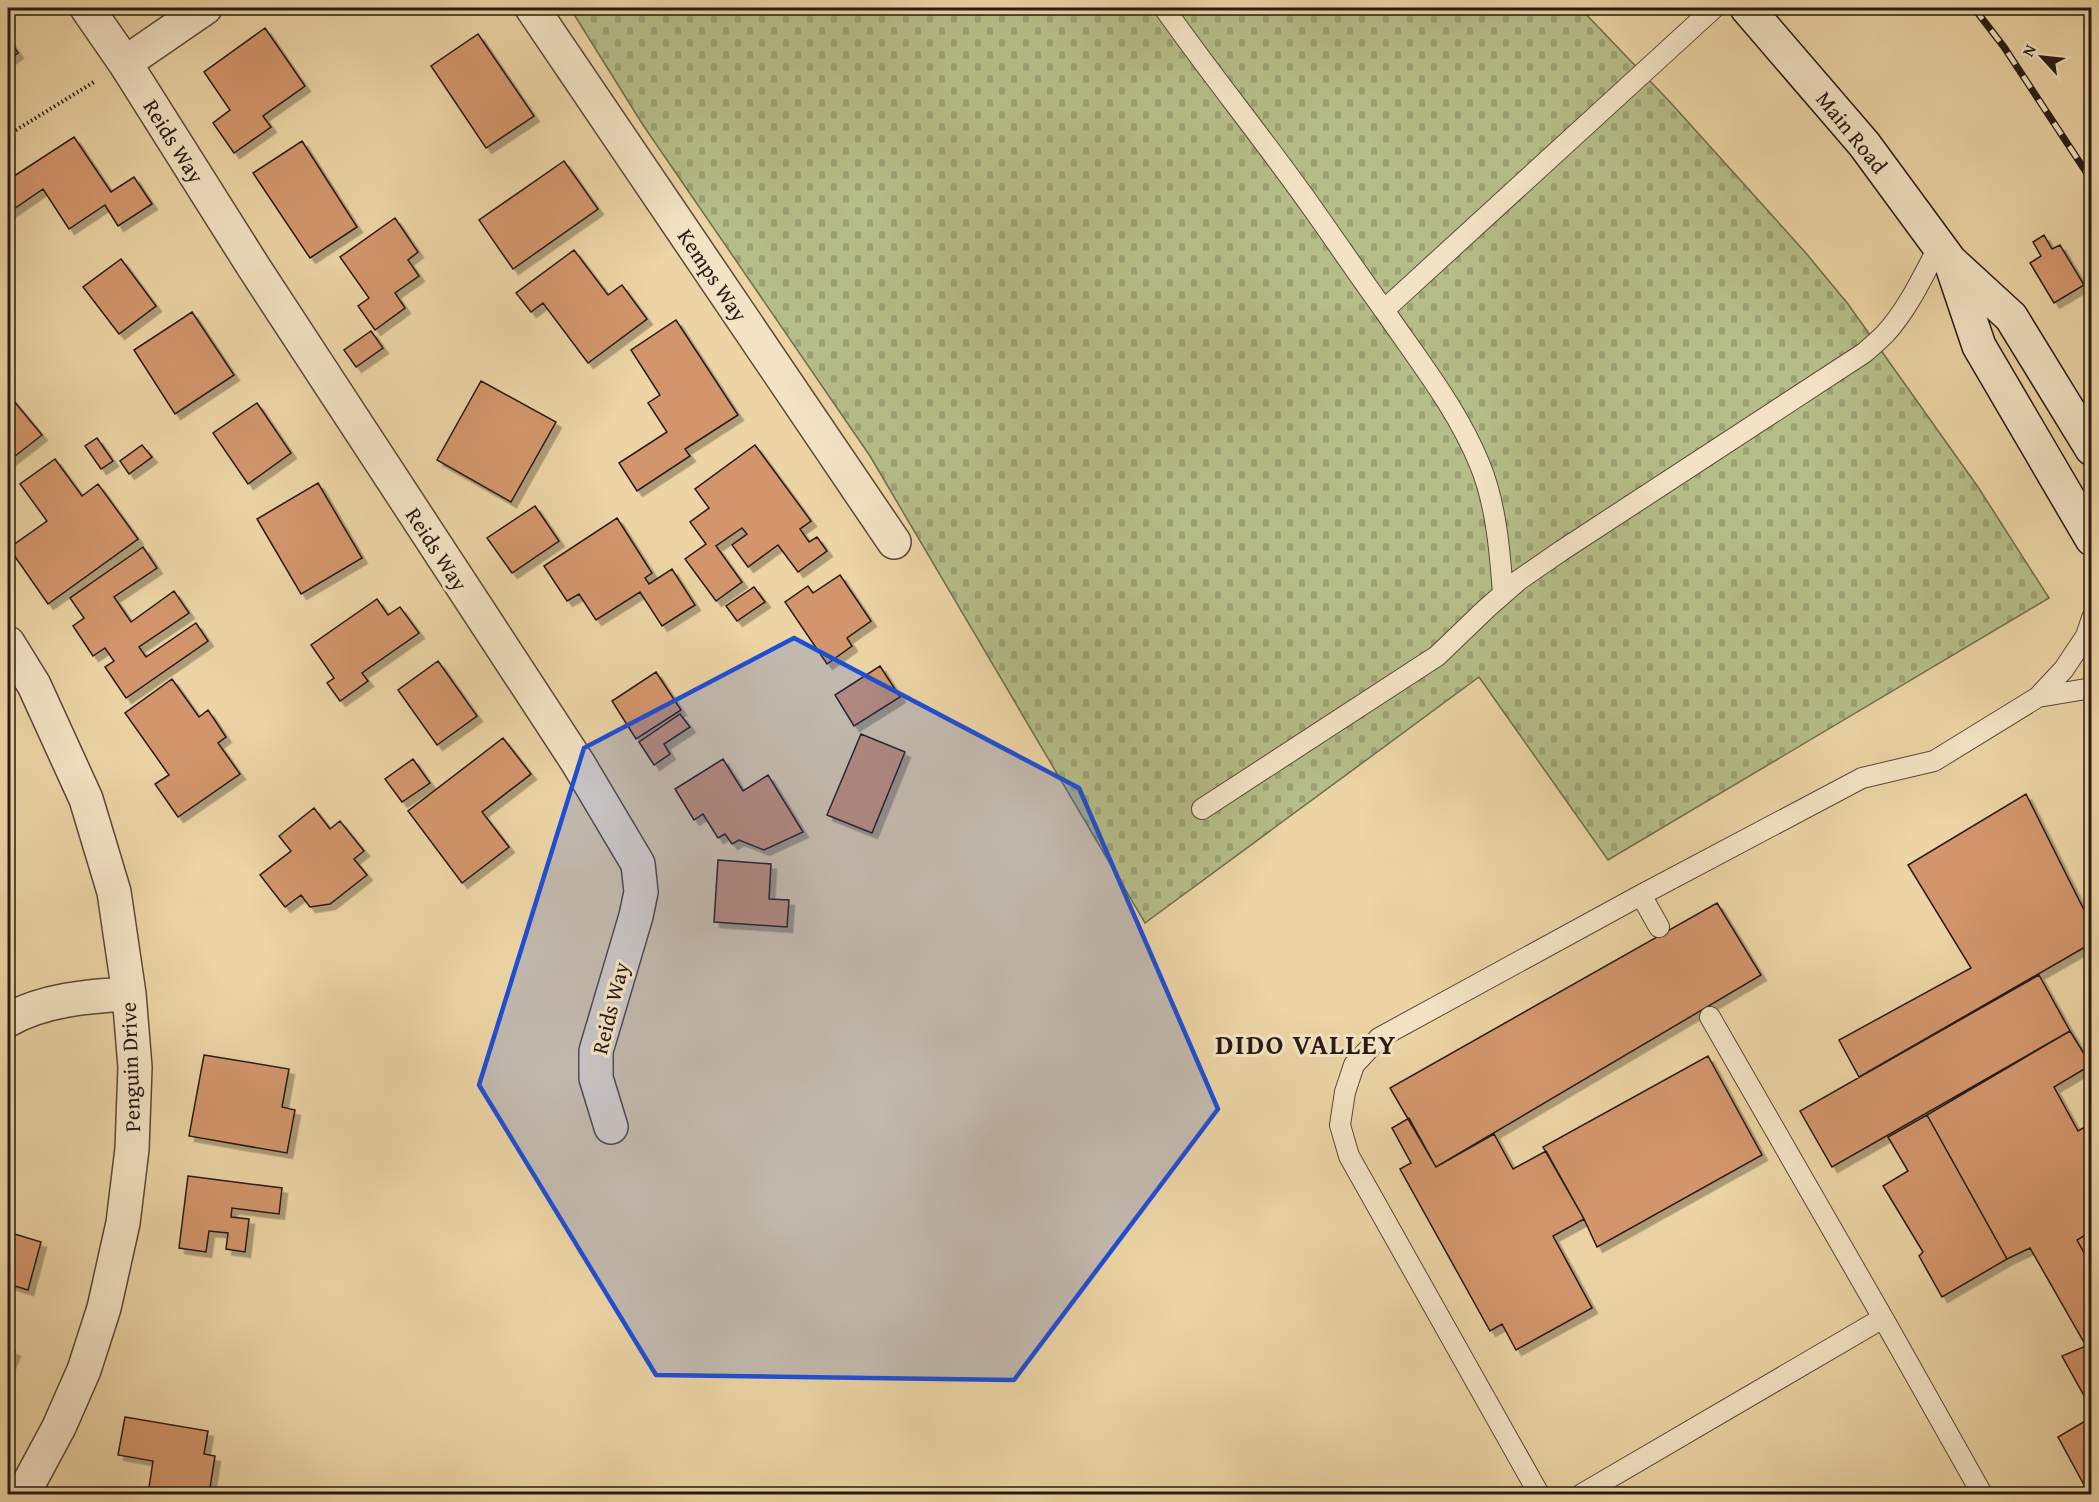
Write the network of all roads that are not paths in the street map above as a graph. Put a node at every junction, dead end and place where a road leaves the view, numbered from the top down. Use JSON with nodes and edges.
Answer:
{"nodes":[{"id":1,"x":87,"y":8,"type":"edge"},
{"id":2,"x":205,"y":8,"type":"edge"},
{"id":3,"x":532,"y":8,"type":"edge"},
{"id":4,"x":1164,"y":8,"type":"edge"},
{"id":5,"x":1714,"y":8,"type":"edge"},
{"id":6,"x":1747,"y":8,"type":"edge"},
{"id":7,"x":125,"y":63,"type":"junction"},
{"id":8,"x":1944,"y":254,"type":"junction"},
{"id":9,"x":1384,"y":310,"type":"junction"},
{"id":10,"x":2091,"y":449,"type":"edge"},
{"id":11,"x":2091,"y":538,"type":"edge"},
{"id":12,"x":894,"y":542,"type":"dead end"},
{"id":13,"x":1503,"y":594,"type":"junction"},
{"id":14,"x":2091,"y":618,"type":"edge"},
{"id":15,"x":8,"y":643,"type":"edge"},
{"id":16,"x":2091,"y":688,"type":"edge"},
{"id":17,"x":2038,"y":697,"type":"junction"},
{"id":18,"x":1202,"y":809,"type":"dead end"},
{"id":19,"x":1641,"y":895,"type":"junction"},
{"id":20,"x":1659,"y":927,"type":"dead end"},
{"id":21,"x":129,"y":994,"type":"junction"},
{"id":22,"x":1710,"y":1017,"type":"dead end"},
{"id":23,"x":8,"y":1020,"type":"edge"},
{"id":24,"x":611,"y":1127,"type":"dead end"},
{"id":25,"x":1883,"y":1318,"type":"junction"},
{"id":26,"x":23,"y":1494,"type":"edge"},
{"id":27,"x":1539,"y":1494,"type":"edge"},
{"id":28,"x":1582,"y":1494,"type":"edge"},
{"id":29,"x":1982,"y":1494,"type":"edge"}],
"edges":[{"from":1,"to":7,"type":"street","name":"Reids Way"},
{"from":2,"to":7,"type":"street"},
{"from":3,"to":12,"type":"street","name":"Kemps Way"},
{"from":4,"to":9,"type":"lane"},
{"from":5,"to":9,"type":"lane"},
{"from":6,"to":8,"type":"street","name":"Main Road"},
{"from":7,"to":24,"type":"street","name":"Reids Way"},
{"from":8,"to":10,"type":"street","name":"Main Road"},
{"from":8,"to":11,"type":"street","name":"Main Road"},
{"from":8,"to":13,"type":"lane"},
{"from":9,"to":13,"type":"lane"},
{"from":13,"to":18,"type":"lane"},
{"from":14,"to":17,"type":"lane"},
{"from":15,"to":21,"type":"street","name":"Penguin Drive"},
{"from":16,"to":17,"type":"lane"},
{"from":17,"to":19,"type":"lane"},
{"from":19,"to":20,"type":"lane"},
{"from":19,"to":27,"type":"lane"},
{"from":21,"to":23,"type":"street"},
{"from":21,"to":26,"type":"street","name":"Penguin Drive"},
{"from":22,"to":25,"type":"lane"},
{"from":25,"to":28,"type":"lane"},
{"from":25,"to":29,"type":"lane"}]}
